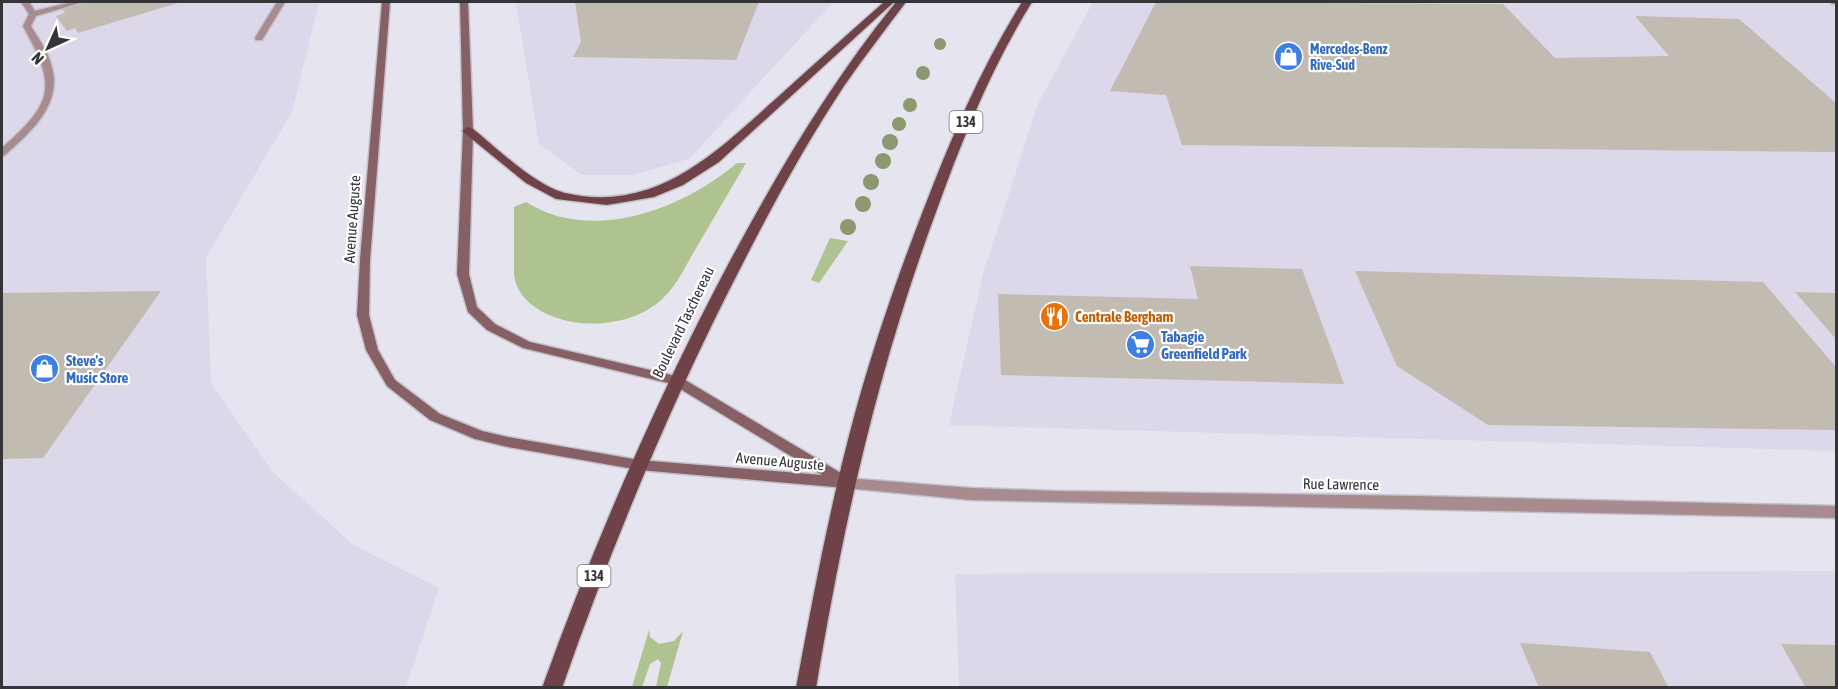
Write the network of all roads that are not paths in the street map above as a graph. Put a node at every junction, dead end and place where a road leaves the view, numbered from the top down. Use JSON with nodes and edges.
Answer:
{"nodes":[{"id":1,"x":25,"y":2,"type":"edge"},
{"id":2,"x":80,"y":2,"type":"edge"},
{"id":3,"x":281,"y":2,"type":"edge"},
{"id":4,"x":386,"y":2,"type":"edge"},
{"id":5,"x":464,"y":2,"type":"edge"},
{"id":6,"x":889,"y":2,"type":"edge"},
{"id":7,"x":901,"y":2,"type":"edge"},
{"id":8,"x":1028,"y":2,"type":"edge"},
{"id":9,"x":33,"y":14,"type":"junction"},
{"id":10,"x":259,"y":38,"type":"dead end"},
{"id":11,"x":468,"y":131,"type":"junction"},
{"id":12,"x":2,"y":153,"type":"edge"},
{"id":13,"x":676,"y":380,"type":"junction"},
{"id":14,"x":639,"y":465,"type":"junction"},
{"id":15,"x":846,"y":483,"type":"junction"},
{"id":16,"x":1836,"y":512,"type":"edge"},
{"id":17,"x":552,"y":687,"type":"edge"},
{"id":18,"x":806,"y":687,"type":"edge"}],
"edges":[{"from":1,"to":9,"type":"street"},
{"from":2,"to":9,"type":"street"},
{"from":3,"to":10,"type":"street"},
{"from":4,"to":14,"type":"main road","name":"Avenue Auguste"},
{"from":5,"to":11,"type":"main road","name":"Avenue Auguste"},
{"from":6,"to":11,"type":"main road"},
{"from":7,"to":13,"type":"main road","name":"Boulevard Taschereau","number":"134"},
{"from":8,"to":15,"type":"main road","number":"134"},
{"from":9,"to":12,"type":"street"},
{"from":11,"to":13,"type":"main road","name":"Avenue Auguste"},
{"from":13,"to":14,"type":"main road","name":"Boulevard Taschereau","number":"134"},
{"from":13,"to":15,"type":"main road","name":"Avenue Auguste"},
{"from":14,"to":15,"type":"main road","name":"Avenue Auguste"},
{"from":14,"to":17,"type":"main road","name":"Boulevard Taschereau","number":"134"},
{"from":15,"to":16,"type":"street","name":"Rue Lawrence"},
{"from":15,"to":18,"type":"main road","number":"134"}]}
